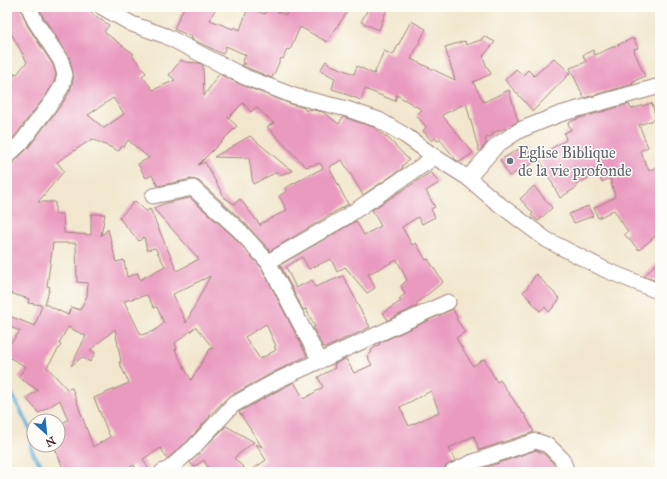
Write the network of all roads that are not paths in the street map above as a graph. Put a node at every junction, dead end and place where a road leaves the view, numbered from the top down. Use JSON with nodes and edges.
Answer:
{"nodes":[{"id":1,"x":29,"y":7,"type":"edge"},
{"id":2,"x":102,"y":7,"type":"edge"},
{"id":3,"x":660,"y":86,"type":"edge"},
{"id":4,"x":7,"y":156,"type":"edge"},
{"id":5,"x":435,"y":157,"type":"junction"},
{"id":6,"x":468,"y":178,"type":"junction"},
{"id":7,"x":153,"y":196,"type":"dead end"},
{"id":8,"x":268,"y":262,"type":"junction"},
{"id":9,"x":660,"y":292,"type":"edge"},
{"id":10,"x":448,"y":302,"type":"dead end"},
{"id":11,"x":320,"y":361,"type":"junction"},
{"id":12,"x":162,"y":472,"type":"edge"},
{"id":13,"x":452,"y":472,"type":"edge"},
{"id":14,"x":567,"y":472,"type":"edge"}],
"edges":[{"from":1,"to":4,"type":"street"},
{"from":2,"to":5,"type":"street"},
{"from":3,"to":6,"type":"street"},
{"from":5,"to":6,"type":"street"},
{"from":5,"to":8,"type":"street"},
{"from":6,"to":9,"type":"street"},
{"from":7,"to":8,"type":"street"},
{"from":8,"to":11,"type":"street"},
{"from":10,"to":11,"type":"street"},
{"from":11,"to":12,"type":"street"},
{"from":13,"to":14,"type":"street"}]}
